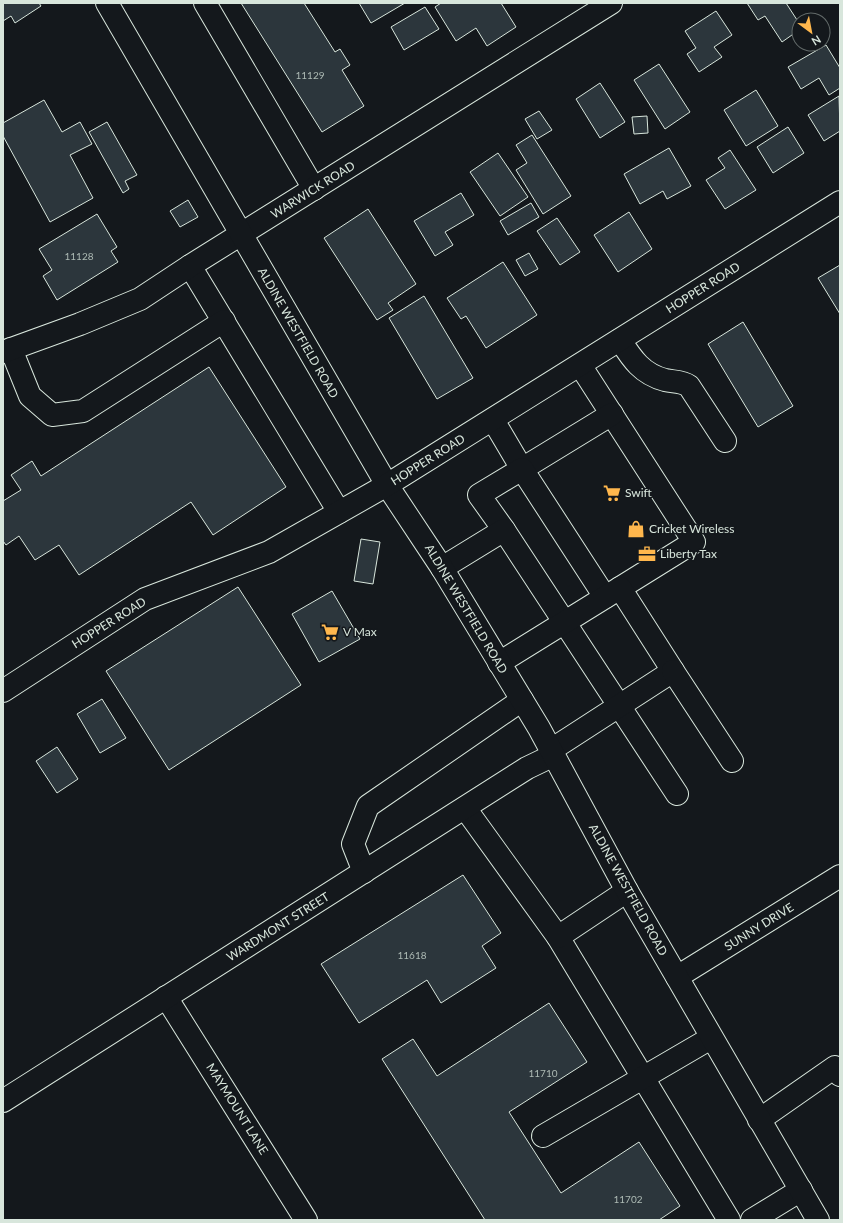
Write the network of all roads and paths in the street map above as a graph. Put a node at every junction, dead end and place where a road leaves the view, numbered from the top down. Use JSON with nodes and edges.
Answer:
{"nodes":[{"id":1,"x":107,"y":3,"type":"edge"},
{"id":2,"x":205,"y":3,"type":"edge"},
{"id":3,"x":611,"y":3,"type":"edge"},
{"id":4,"x":314,"y":189,"type":"junction"},
{"id":5,"x":840,"y":202,"type":"edge"},
{"id":6,"x":241,"y":235,"type":"junction"},
{"id":7,"x":190,"y":266,"type":"junction"},
{"id":8,"x":224,"y":321,"type":"junction"},
{"id":9,"x":620,"y":340,"type":"junction"},
{"id":10,"x":7,"y":350,"type":"edge"},
{"id":11,"x":580,"y":365,"type":"junction"},
{"id":12,"x":612,"y":414,"type":"junction"},
{"id":13,"x":492,"y":420,"type":"junction"},
{"id":14,"x":725,"y":441,"type":"dead end"},
{"id":15,"x":522,"y":469,"type":"junction"},
{"id":16,"x":388,"y":485,"type":"junction"},
{"id":17,"x":340,"y":512,"type":"junction"},
{"id":18,"x":504,"y":530,"type":"junction"},
{"id":19,"x":442,"y":568,"type":"junction"},
{"id":20,"x":613,"y":593,"type":"junction"},
{"id":21,"x":564,"y":623,"type":"junction"},
{"id":22,"x":499,"y":663,"type":"junction"},
{"id":23,"x":673,"y":671,"type":"junction"},
{"id":24,"x":3,"y":691,"type":"edge"},
{"id":25,"x":522,"y":700,"type":"junction"},
{"id":26,"x":619,"y":705,"type":"junction"},
{"id":27,"x":552,"y":753,"type":"junction"},
{"id":28,"x":732,"y":761,"type":"dead end"},
{"id":29,"x":677,"y":794,"type":"dead end"},
{"id":30,"x":465,"y":808,"type":"junction"},
{"id":31,"x":364,"y":872,"type":"junction"},
{"id":32,"x":840,"y":876,"type":"edge"},
{"id":33,"x":627,"y":891,"type":"junction"},
{"id":34,"x":558,"y":937,"type":"junction"},
{"id":35,"x":677,"y":978,"type":"junction"},
{"id":36,"x":166,"y":998,"type":"junction"},
{"id":37,"x":711,"y":1038,"type":"junction"},
{"id":38,"x":840,"y":1075,"type":"edge"},
{"id":39,"x":643,"y":1078,"type":"junction"},
{"id":40,"x":3,"y":1101,"type":"edge"},
{"id":41,"x":759,"y":1120,"type":"junction"},
{"id":42,"x":543,"y":1136,"type":"dead end"},
{"id":43,"x":801,"y":1190,"type":"junction"},
{"id":44,"x":306,"y":1220,"type":"edge"},
{"id":45,"x":729,"y":1220,"type":"edge"},
{"id":46,"x":752,"y":1220,"type":"edge"},
{"id":47,"x":818,"y":1220,"type":"edge"}],
"edges":[{"from":1,"to":6,"type":"main road","name":"ALDINE WESTFIELD ROAD"},
{"from":2,"to":4,"type":"main road"},
{"from":3,"to":4,"type":"main road","name":"WARWICK ROAD"},
{"from":4,"to":6,"type":"main road","name":"WARWICK ROAD"},
{"from":5,"to":9,"type":"main road","name":"HOPPER ROAD"},
{"from":6,"to":7,"type":"main road","name":"WARWICK ROAD"},
{"from":6,"to":16,"type":"main road","name":"ALDINE WESTFIELD ROAD"},
{"from":7,"to":8,"type":"main road"},
{"from":7,"to":10,"type":"main road","name":"WARWICK ROAD"},
{"from":8,"to":10,"type":"main road"},
{"from":8,"to":17,"type":"main road"},
{"from":9,"to":11,"type":"main road","name":"HOPPER ROAD"},
{"from":9,"to":14,"type":"main road"},
{"from":11,"to":12,"type":"main road"},
{"from":11,"to":13,"type":"main road","name":"HOPPER ROAD"},
{"from":12,"to":15,"type":"main road"},
{"from":12,"to":20,"type":"main road"},
{"from":13,"to":15,"type":"main road"},
{"from":13,"to":16,"type":"main road","name":"HOPPER ROAD"},
{"from":15,"to":18,"type":"main road"},
{"from":15,"to":20,"type":"main road"},
{"from":16,"to":17,"type":"main road","name":"HOPPER ROAD"},
{"from":16,"to":19,"type":"main road","name":"ALDINE WESTFIELD ROAD"},
{"from":17,"to":24,"type":"main road","name":"HOPPER ROAD"},
{"from":18,"to":19,"type":"main road"},
{"from":18,"to":21,"type":"main road"},
{"from":19,"to":22,"type":"main road","name":"ALDINE WESTFIELD ROAD"},
{"from":20,"to":21,"type":"main road"},
{"from":20,"to":23,"type":"main road"},
{"from":21,"to":22,"type":"main road"},
{"from":21,"to":26,"type":"main road"},
{"from":22,"to":25,"type":"main road","name":"ALDINE WESTFIELD ROAD"},
{"from":23,"to":26,"type":"main road","name":"WARDMONT STREET"},
{"from":23,"to":28,"type":"main road"},
{"from":25,"to":27,"type":"main road","name":"ALDINE WESTFIELD ROAD"},
{"from":25,"to":31,"type":"main road"},
{"from":26,"to":27,"type":"main road","name":"WARDMONT STREET"},
{"from":26,"to":29,"type":"main road"},
{"from":27,"to":30,"type":"main road","name":"WARDMONT STREET"},
{"from":27,"to":33,"type":"main road","name":"ALDINE WESTFIELD ROAD"},
{"from":30,"to":31,"type":"main road","name":"WARDMONT STREET"},
{"from":30,"to":34,"type":"main road"},
{"from":31,"to":36,"type":"main road","name":"WARDMONT STREET"},
{"from":32,"to":35,"type":"main road","name":"SUNNY DRIVE"},
{"from":33,"to":34,"type":"main road"},
{"from":33,"to":35,"type":"main road","name":"ALDINE WESTFIELD ROAD"},
{"from":34,"to":39,"type":"main road"},
{"from":35,"to":37,"type":"main road","name":"ALDINE WESTFIELD ROAD"},
{"from":36,"to":40,"type":"main road","name":"WARDMONT STREET"},
{"from":36,"to":44,"type":"main road","name":"MAYMOUNT LANE"},
{"from":37,"to":39,"type":"main road"},
{"from":37,"to":41,"type":"main road","name":"ALDINE WESTFIELD ROAD"},
{"from":38,"to":41,"type":"main road"},
{"from":39,"to":42,"type":"main road"},
{"from":39,"to":45,"type":"main road"},
{"from":41,"to":43,"type":"main road","name":"ALDINE WESTFIELD ROAD"},
{"from":43,"to":46,"type":"main road"},
{"from":43,"to":47,"type":"main road","name":"ALDINE WESTFIELD ROAD"}]}
